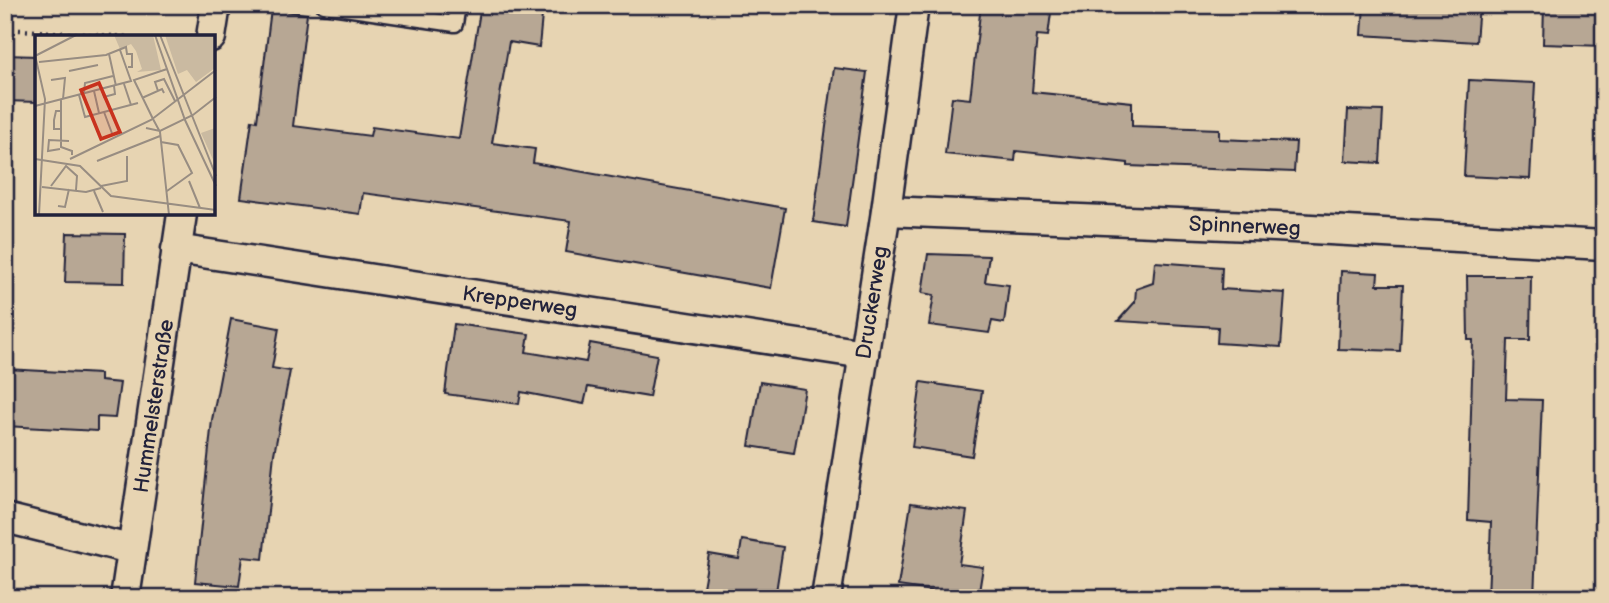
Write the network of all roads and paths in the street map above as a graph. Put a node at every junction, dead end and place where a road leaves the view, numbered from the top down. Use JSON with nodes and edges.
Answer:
{"nodes":[{"id":1,"x":216,"y":5,"type":"edge"},
{"id":2,"x":324,"y":5,"type":"edge"},
{"id":3,"x":458,"y":5,"type":"edge"},
{"id":4,"x":914,"y":5,"type":"edge"},
{"id":5,"x":5,"y":29,"type":"edge"},
{"id":6,"x":96,"y":35,"type":"edge"},
{"id":7,"x":211,"y":35,"type":"edge"},
{"id":8,"x":886,"y":211,"type":"junction"},
{"id":9,"x":182,"y":215,"type":"edge"},
{"id":10,"x":1604,"y":245,"type":"edge"},
{"id":11,"x":176,"y":249,"type":"junction"},
{"id":12,"x":864,"y":354,"type":"junction"},
{"id":13,"x":5,"y":518,"type":"edge"},
{"id":14,"x":130,"y":550,"type":"junction"},
{"id":15,"x":125,"y":598,"type":"edge"},
{"id":16,"x":826,"y":598,"type":"edge"}],
"edges":[{"from":1,"to":7,"type":"street"},
{"from":2,"to":3,"type":"lane"},
{"from":4,"to":8,"type":"street","name":"Druckerweg"},
{"from":5,"to":6,"type":"path"},
{"from":8,"to":10,"type":"street","name":"Spinnerweg"},
{"from":8,"to":12,"type":"street","name":"Druckerweg"},
{"from":9,"to":11,"type":"street","name":"Hummelsterstraße"},
{"from":11,"to":12,"type":"street","name":"Krepperweg"},
{"from":11,"to":14,"type":"street","name":"Hummelsterstraße"},
{"from":12,"to":16,"type":"street","name":"Druckerweg"},
{"from":13,"to":14,"type":"street"},
{"from":14,"to":15,"type":"street","name":"Hummelsterstraße"}]}
